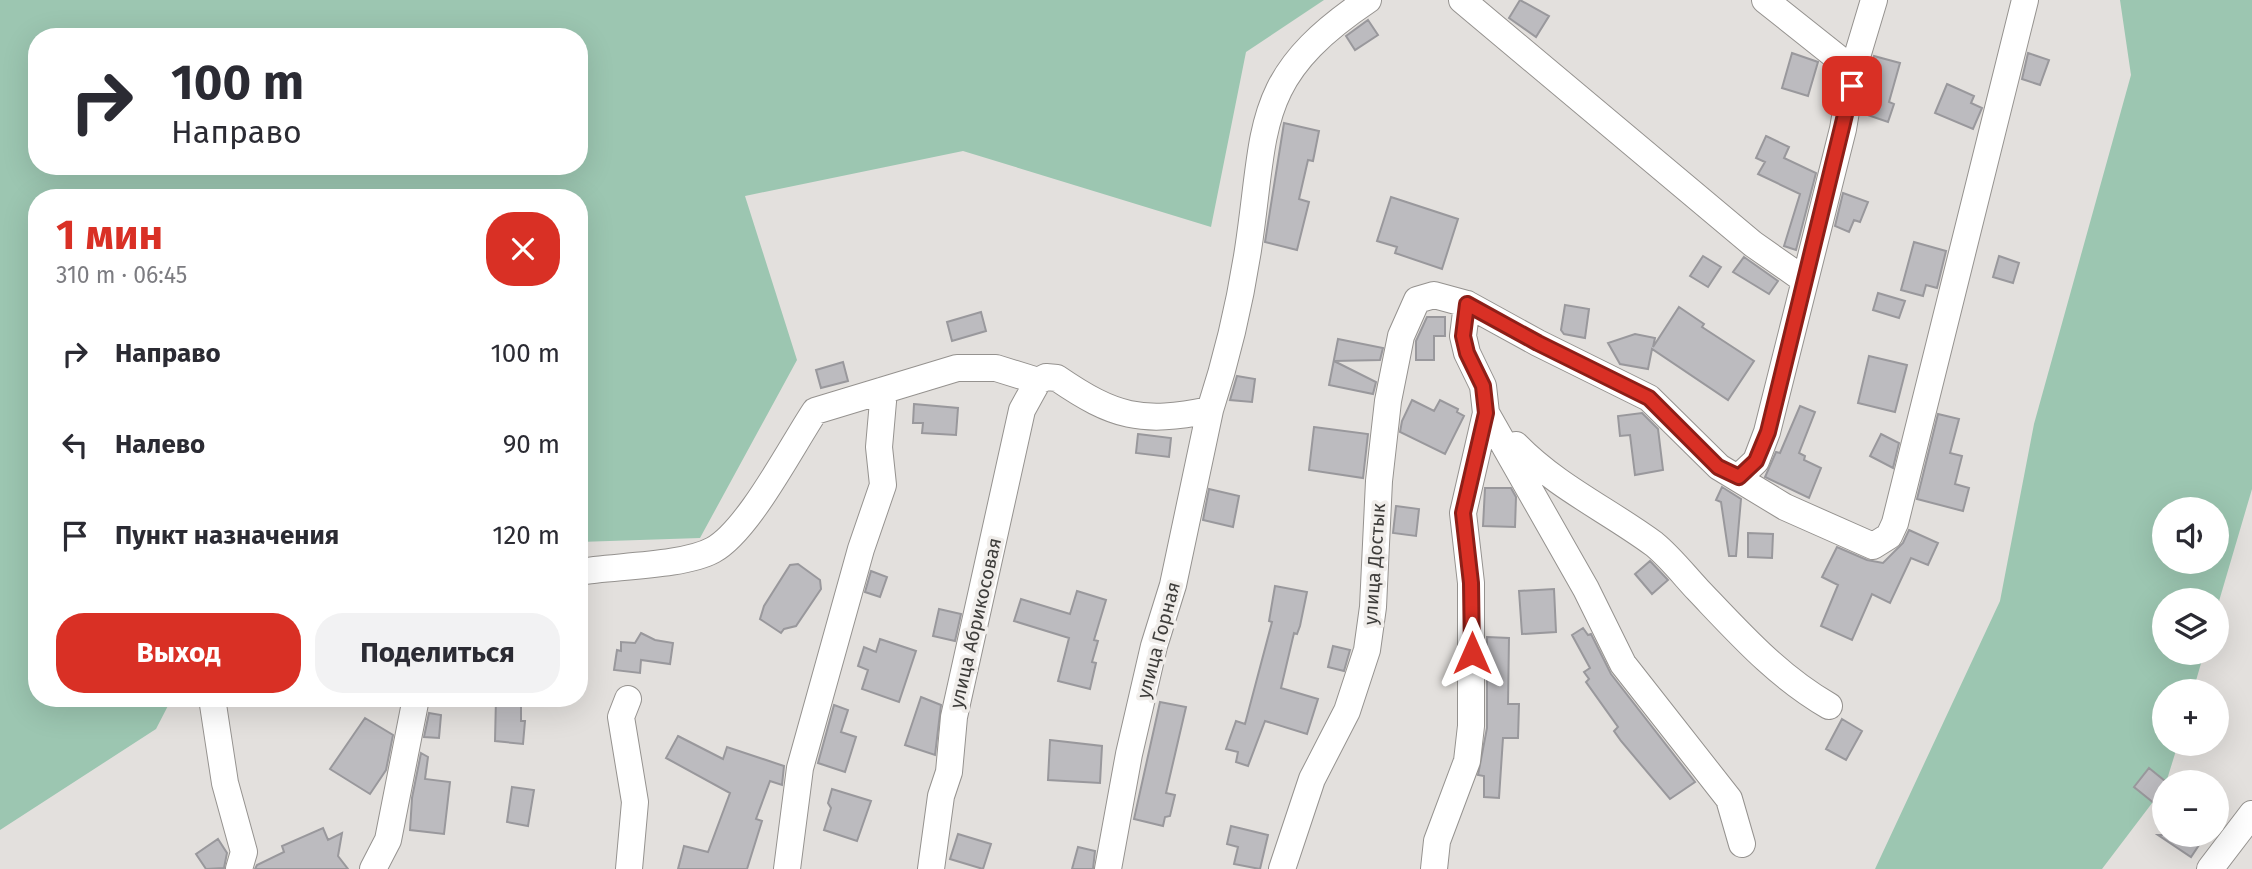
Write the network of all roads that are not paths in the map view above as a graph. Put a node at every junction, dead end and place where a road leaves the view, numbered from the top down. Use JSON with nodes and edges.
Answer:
{"nodes":[{"id":1,"x":1368,"y":0,"type":"edge"},
{"id":2,"x":1462,"y":0,"type":"edge"},
{"id":3,"x":1765,"y":0,"type":"edge"},
{"id":4,"x":1874,"y":0,"type":"edge"},
{"id":5,"x":2025,"y":0,"type":"edge"},
{"id":6,"x":1853,"y":70,"type":"junction"},
{"id":7,"x":1803,"y":279,"type":"junction"},
{"id":8,"x":1467,"y":304,"type":"junction"},
{"id":9,"x":1038,"y":381,"type":"junction"},
{"id":10,"x":884,"y":390,"type":"junction"},
{"id":11,"x":1210,"y":411,"type":"junction"},
{"id":12,"x":1486,"y":413,"type":"junction"},
{"id":13,"x":1739,"y":477,"type":"junction"},
{"id":14,"x":588,"y":571,"type":"edge"},
{"id":15,"x":628,"y":699,"type":"dead end"},
{"id":16,"x":1829,"y":706,"type":"dead end"},
{"id":17,"x":213,"y":707,"type":"edge"},
{"id":18,"x":414,"y":707,"type":"edge"},
{"id":19,"x":2252,"y":814,"type":"edge"},
{"id":20,"x":1742,"y":845,"type":"dead end"},
{"id":21,"x":239,"y":869,"type":"edge"},
{"id":22,"x":373,"y":869,"type":"edge"},
{"id":23,"x":629,"y":869,"type":"edge"},
{"id":24,"x":788,"y":869,"type":"edge"},
{"id":25,"x":930,"y":869,"type":"edge"},
{"id":26,"x":1108,"y":869,"type":"edge"},
{"id":27,"x":1282,"y":869,"type":"edge"},
{"id":28,"x":1434,"y":869,"type":"edge"},
{"id":29,"x":2210,"y":869,"type":"edge"}],
"edges":[{"from":1,"to":11,"type":"street","name":"улица Горная"},
{"from":2,"to":7,"type":"street"},
{"from":3,"to":6,"type":"street"},
{"from":4,"to":6,"type":"street"},
{"from":5,"to":13,"type":"street","name":"улица Достык"},
{"from":6,"to":7,"type":"street"},
{"from":7,"to":13,"type":"street"},
{"from":8,"to":12,"type":"street"},
{"from":8,"to":13,"type":"street","name":"улица Достык"},
{"from":8,"to":27,"type":"street","name":"улица Достык"},
{"from":9,"to":10,"type":"street"},
{"from":9,"to":11,"type":"street"},
{"from":9,"to":25,"type":"street","name":"улица Абрикосовая"},
{"from":10,"to":14,"type":"street"},
{"from":10,"to":24,"type":"street"},
{"from":11,"to":26,"type":"street","name":"улица Горная"},
{"from":12,"to":16,"type":"street"},
{"from":12,"to":20,"type":"street"},
{"from":12,"to":28,"type":"street"},
{"from":15,"to":23,"type":"street"},
{"from":17,"to":21,"type":"street"},
{"from":18,"to":22,"type":"street"},
{"from":19,"to":29,"type":"street"}]}
